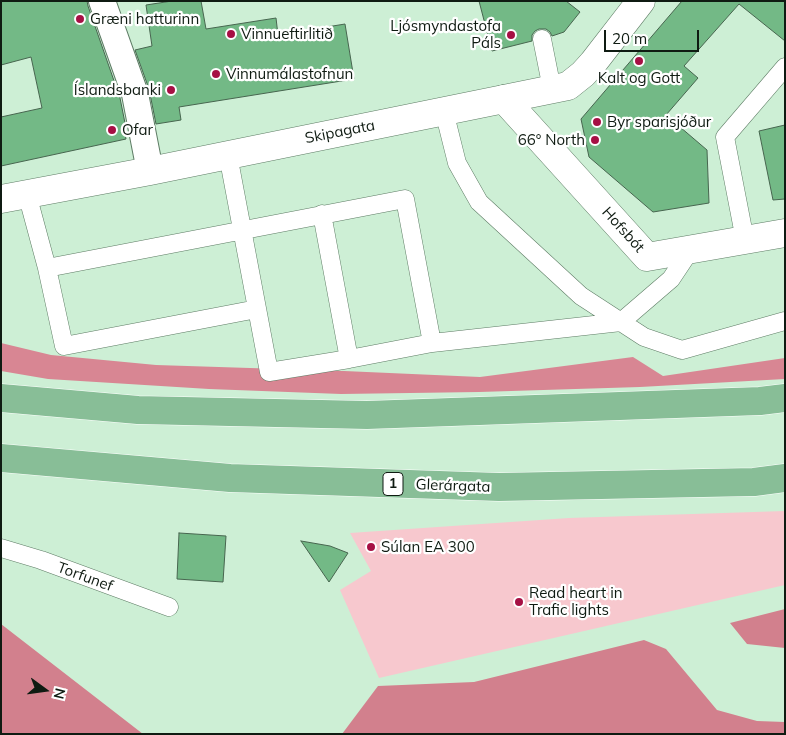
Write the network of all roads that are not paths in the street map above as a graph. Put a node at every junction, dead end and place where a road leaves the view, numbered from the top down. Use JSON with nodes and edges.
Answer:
{"nodes":[{"id":1,"x":102,"y":1,"type":"edge"},
{"id":2,"x":641,"y":1,"type":"edge"},
{"id":3,"x":542,"y":39,"type":"dead end"},
{"id":4,"x":785,"y":67,"type":"edge"},
{"id":5,"x":552,"y":90,"type":"junction"},
{"id":6,"x":504,"y":99,"type":"junction"},
{"id":7,"x":444,"y":111,"type":"junction"},
{"id":8,"x":228,"y":155,"type":"junction"},
{"id":9,"x":150,"y":171,"type":"junction"},
{"id":10,"x":28,"y":194,"type":"junction"},
{"id":11,"x":1,"y":198,"type":"edge"},
{"id":12,"x":322,"y":214,"type":"junction"},
{"id":13,"x":242,"y":231,"type":"junction"},
{"id":14,"x":785,"y":233,"type":"edge"},
{"id":15,"x":744,"y":240,"type":"junction"},
{"id":16,"x":691,"y":249,"type":"junction"},
{"id":17,"x":47,"y":268,"type":"junction"},
{"id":18,"x":258,"y":309,"type":"junction"},
{"id":19,"x":785,"y":321,"type":"edge"},
{"id":20,"x":621,"y":322,"type":"junction"},
{"id":21,"x":432,"y":343,"type":"junction"},
{"id":22,"x":349,"y":359,"type":"junction"},
{"id":23,"x":1,"y":398,"type":"edge"},
{"id":24,"x":785,"y":398,"type":"edge"},
{"id":25,"x":1,"y":458,"type":"edge"},
{"id":26,"x":785,"y":478,"type":"edge"},
{"id":27,"x":1,"y":548,"type":"edge"},
{"id":28,"x":169,"y":607,"type":"dead end"}],
"edges":[{"from":1,"to":9,"type":"street"},
{"from":2,"to":5,"type":"street","name":"Skipagata"},
{"from":3,"to":5,"type":"lane"},
{"from":4,"to":15,"type":"lane"},
{"from":5,"to":6,"type":"street","name":"Skipagata"},
{"from":6,"to":7,"type":"street","name":"Skipagata"},
{"from":6,"to":16,"type":"street","name":"Hofsbót"},
{"from":7,"to":8,"type":"street","name":"Skipagata"},
{"from":7,"to":20,"type":"lane"},
{"from":8,"to":9,"type":"street","name":"Skipagata"},
{"from":8,"to":13,"type":"lane"},
{"from":9,"to":10,"type":"street","name":"Skipagata"},
{"from":10,"to":11,"type":"street","name":"Skipagata"},
{"from":10,"to":17,"type":"lane"},
{"from":12,"to":13,"type":"lane"},
{"from":12,"to":21,"type":"lane"},
{"from":12,"to":22,"type":"lane"},
{"from":13,"to":17,"type":"lane"},
{"from":13,"to":18,"type":"lane"},
{"from":14,"to":15,"type":"street","name":"Hofsbót"},
{"from":15,"to":16,"type":"street","name":"Hofsbót"},
{"from":16,"to":20,"type":"lane"},
{"from":17,"to":18,"type":"lane"},
{"from":18,"to":22,"type":"lane"},
{"from":19,"to":20,"type":"lane"},
{"from":20,"to":21,"type":"lane"},
{"from":21,"to":22,"type":"lane"},
{"from":23,"to":24,"type":"highway"},
{"from":25,"to":26,"type":"highway","name":"Glerárgata","number":"1"},
{"from":27,"to":28,"type":"lane","name":"Torfunef"}]}
